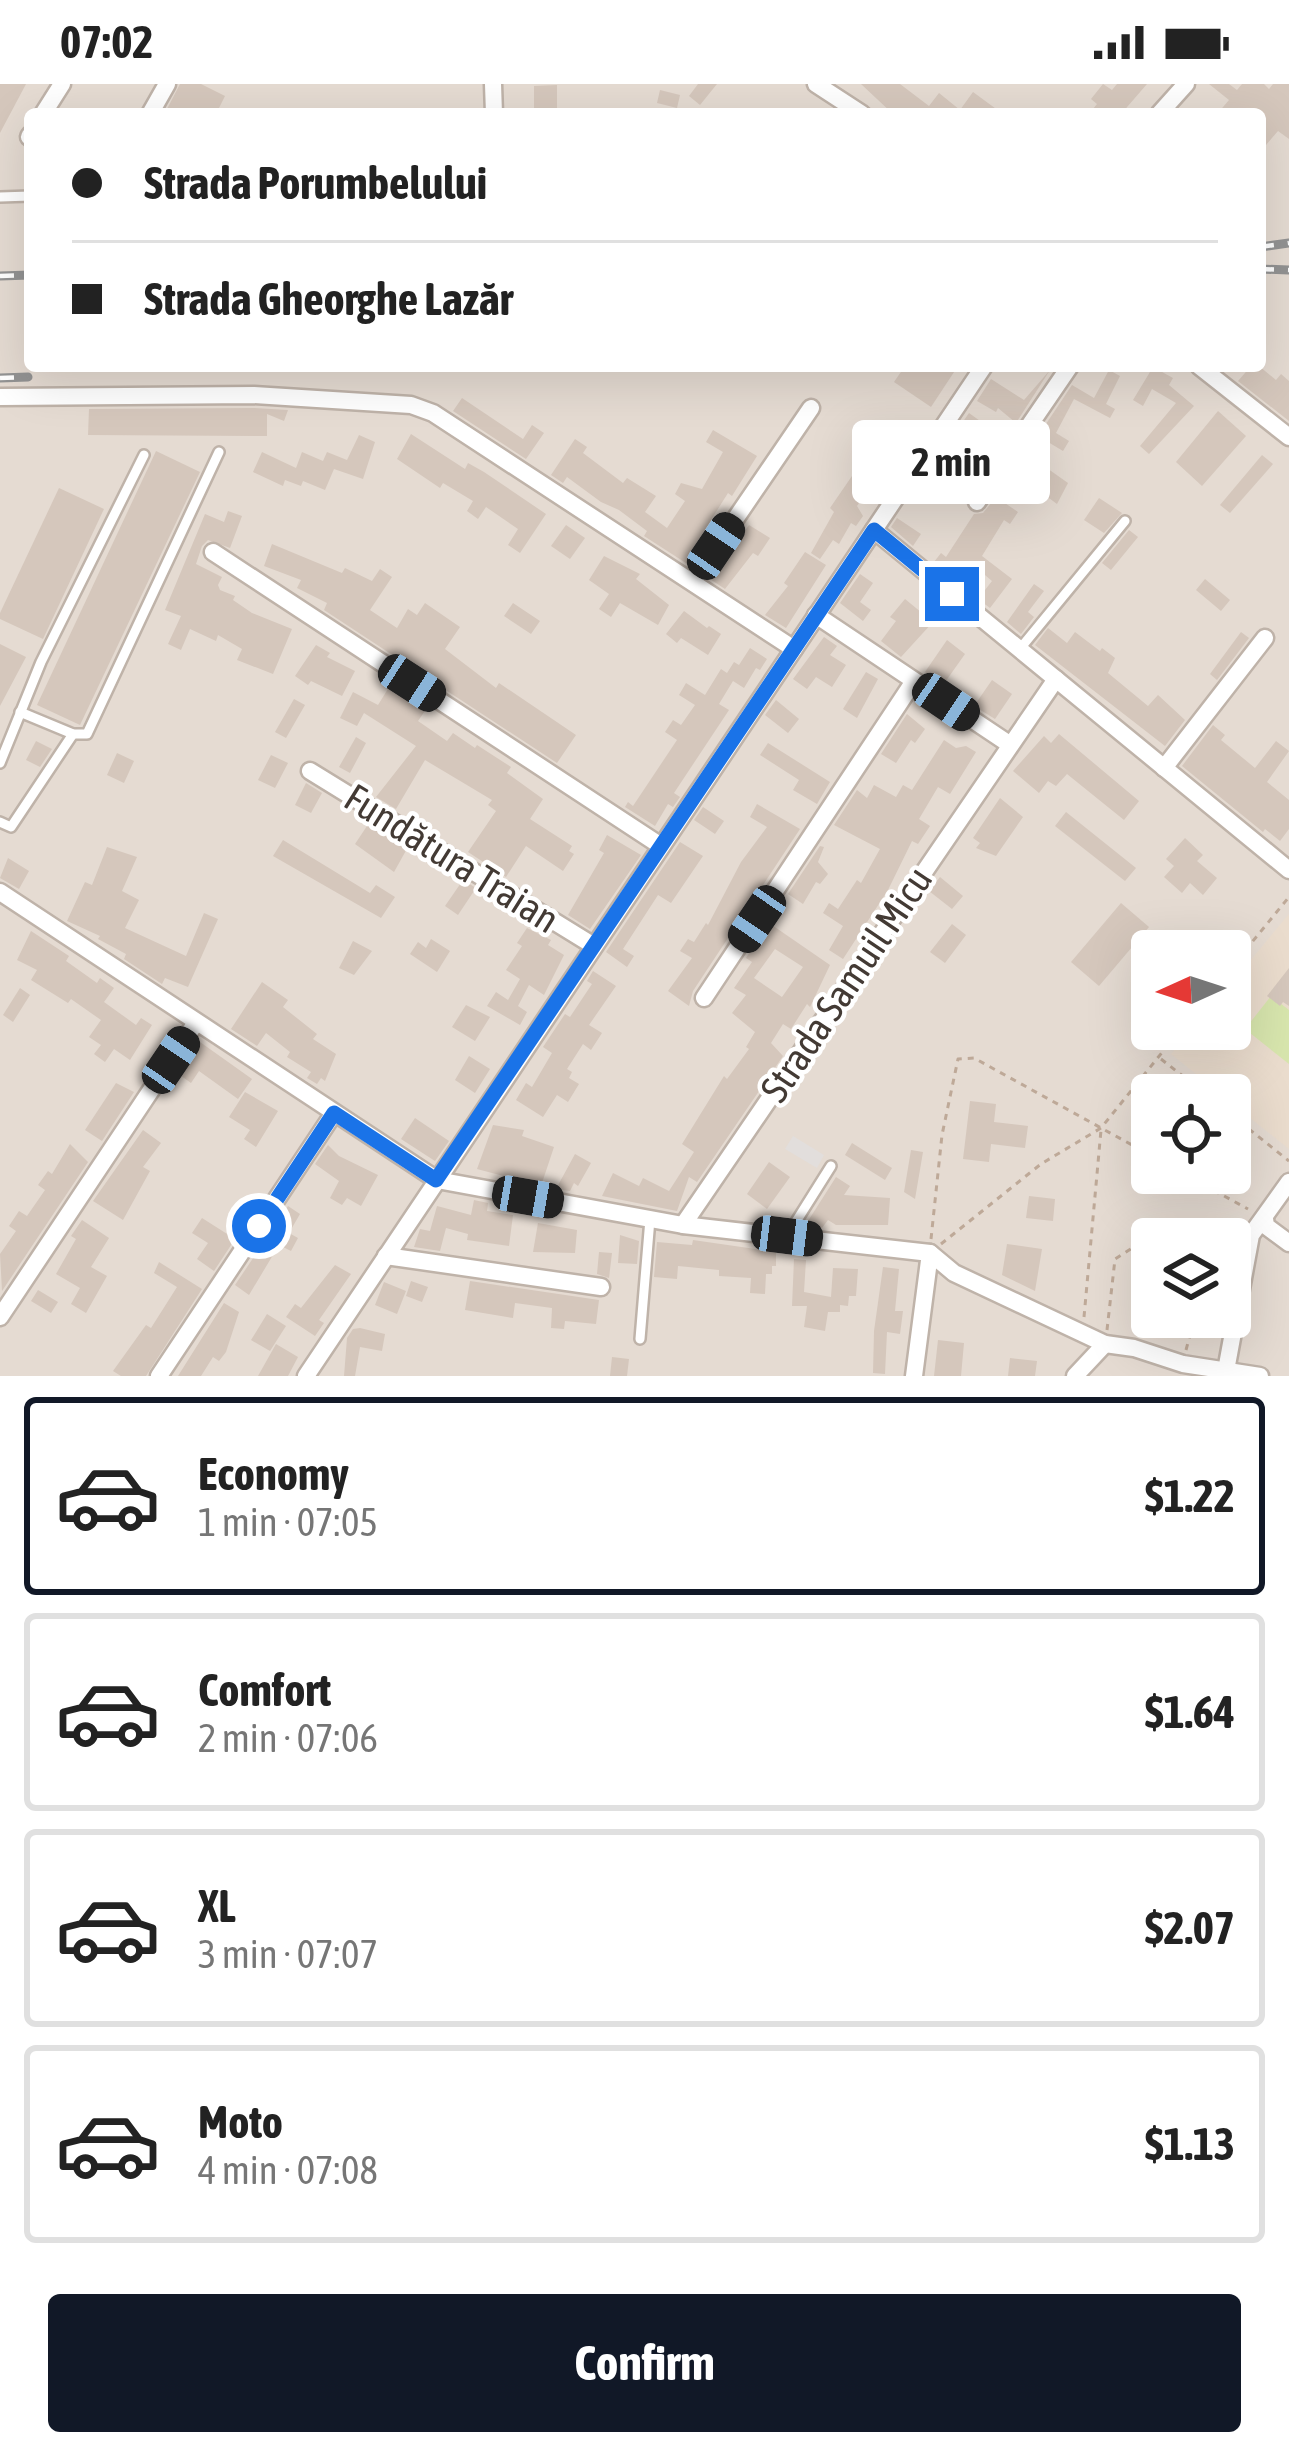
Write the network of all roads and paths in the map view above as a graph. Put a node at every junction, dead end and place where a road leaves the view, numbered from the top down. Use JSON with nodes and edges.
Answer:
{"nodes":[{"id":1,"x":816,"y":84,"type":"edge"},
{"id":2,"x":1186,"y":84,"type":"edge"},
{"id":3,"x":853,"y":108,"type":"edge"},
{"id":4,"x":1164,"y":108,"type":"edge"},
{"id":5,"x":980,"y":372,"type":"edge"},
{"id":6,"x":1066,"y":372,"type":"edge"},
{"id":7,"x":1207,"y":372,"type":"edge"},
{"id":8,"x":0,"y":398,"type":"edge"},
{"id":9,"x":811,"y":407,"type":"dead end"},
{"id":10,"x":1289,"y":437,"type":"edge"},
{"id":11,"x":219,"y":452,"type":"dead end"},
{"id":12,"x":144,"y":455,"type":"dead end"},
{"id":13,"x":977,"y":502,"type":"dead end"},
{"id":14,"x":1125,"y":521,"type":"dead end"},
{"id":15,"x":874,"y":530,"type":"junction"},
{"id":16,"x":214,"y":552,"type":"dead end"},
{"id":17,"x":693,"y":581,"type":"junction"},
{"id":18,"x":816,"y":616,"type":"junction"},
{"id":19,"x":1265,"y":638,"type":"dead end"},
{"id":20,"x":794,"y":649,"type":"junction"},
{"id":21,"x":1019,"y":650,"type":"junction"},
{"id":22,"x":1056,"y":679,"type":"junction"},
{"id":23,"x":914,"y":681,"type":"junction"},
{"id":24,"x":20,"y":712,"type":"junction"},
{"id":25,"x":74,"y":734,"type":"junction"},
{"id":26,"x":1009,"y":744,"type":"junction"},
{"id":27,"x":0,"y":763,"type":"edge"},
{"id":28,"x":1165,"y":768,"type":"junction"},
{"id":29,"x":310,"y":770,"type":"dead end"},
{"id":30,"x":0,"y":822,"type":"edge"},
{"id":31,"x":661,"y":846,"type":"junction"},
{"id":32,"x":1286,"y":861,"type":"edge"},
{"id":33,"x":0,"y":892,"type":"edge"},
{"id":34,"x":1289,"y":897,"type":"edge"},
{"id":35,"x":1251,"y":943,"type":"edge"},
{"id":36,"x":594,"y":946,"type":"junction"},
{"id":37,"x":704,"y":998,"type":"dead end"},
{"id":38,"x":195,"y":1024,"type":"junction"},
{"id":39,"x":1163,"y":1050,"type":"edge"},
{"id":40,"x":1158,"y":1056,"type":"junction"},
{"id":41,"x":1181,"y":1074,"type":"edge"},
{"id":42,"x":334,"y":1113,"type":"junction"},
{"id":43,"x":1101,"y":1128,"type":"junction"},
{"id":44,"x":1251,"y":1131,"type":"edge"},
{"id":45,"x":1131,"y":1144,"type":"edge"},
{"id":46,"x":1289,"y":1161,"type":"edge"},
{"id":47,"x":831,"y":1166,"type":"dead end"},
{"id":48,"x":436,"y":1180,"type":"junction"},
{"id":49,"x":1289,"y":1182,"type":"edge"},
{"id":50,"x":1220,"y":1194,"type":"edge"},
{"id":51,"x":650,"y":1219,"type":"junction"},
{"id":52,"x":1265,"y":1219,"type":"junction"},
{"id":53,"x":683,"y":1225,"type":"junction"},
{"id":54,"x":787,"y":1236,"type":"junction"},
{"id":55,"x":1289,"y":1243,"type":"edge"},
{"id":56,"x":1131,"y":1248,"type":"edge"},
{"id":57,"x":930,"y":1253,"type":"junction"},
{"id":58,"x":386,"y":1256,"type":"junction"},
{"id":59,"x":601,"y":1287,"type":"dead end"},
{"id":60,"x":0,"y":1317,"type":"edge"},
{"id":61,"x":1082,"y":1332,"type":"junction"},
{"id":62,"x":1190,"y":1338,"type":"edge"},
{"id":63,"x":640,"y":1339,"type":"dead end"},
{"id":64,"x":1106,"y":1344,"type":"junction"},
{"id":65,"x":1183,"y":1364,"type":"junction"},
{"id":66,"x":1226,"y":1373,"type":"edge"},
{"id":67,"x":159,"y":1376,"type":"edge"},
{"id":68,"x":306,"y":1376,"type":"edge"},
{"id":69,"x":914,"y":1376,"type":"edge"},
{"id":70,"x":1075,"y":1376,"type":"edge"},
{"id":71,"x":1260,"y":1376,"type":"edge"}],
"edges":[{"from":1,"to":3,"type":"street"},
{"from":2,"to":4,"type":"street"},
{"from":5,"to":15,"type":"street"},
{"from":6,"to":13,"type":"street"},
{"from":7,"to":10,"type":"street"},
{"from":8,"to":17,"type":"street"},
{"from":9,"to":17,"type":"street"},
{"from":11,"to":25,"type":"lane"},
{"from":12,"to":24,"type":"lane"},
{"from":14,"to":21,"type":"lane"},
{"from":15,"to":18,"type":"street"},
{"from":15,"to":21,"type":"street"},
{"from":16,"to":31,"type":"street"},
{"from":17,"to":20,"type":"street"},
{"from":18,"to":20,"type":"street"},
{"from":18,"to":23,"type":"street"},
{"from":19,"to":28,"type":"street"},
{"from":20,"to":31,"type":"street"},
{"from":21,"to":22,"type":"street"},
{"from":22,"to":26,"type":"street","name":"Strada Samuil Micu"},
{"from":22,"to":28,"type":"street"},
{"from":23,"to":26,"type":"street"},
{"from":23,"to":37,"type":"street"},
{"from":24,"to":25,"type":"lane"},
{"from":24,"to":27,"type":"lane"},
{"from":25,"to":30,"type":"lane"},
{"from":26,"to":53,"type":"street","name":"Strada Samuil Micu"},
{"from":28,"to":32,"type":"street"},
{"from":29,"to":36,"type":"street","name":"Fundătura Traian"},
{"from":31,"to":36,"type":"street"},
{"from":33,"to":38,"type":"street"},
{"from":34,"to":35,"type":"path"},
{"from":36,"to":48,"type":"street"},
{"from":38,"to":42,"type":"street"},
{"from":38,"to":60,"type":"street"},
{"from":39,"to":40,"type":"path"},
{"from":40,"to":41,"type":"path"},
{"from":40,"to":43,"type":"path"},
{"from":42,"to":48,"type":"street"},
{"from":42,"to":67,"type":"street"},
{"from":43,"to":45,"type":"path"},
{"from":43,"to":57,"type":"path"},
{"from":43,"to":57,"type":"path"},
{"from":43,"to":61,"type":"path"},
{"from":44,"to":46,"type":"path"},
{"from":47,"to":54,"type":"lane"},
{"from":48,"to":51,"type":"street"},
{"from":48,"to":58,"type":"street"},
{"from":49,"to":52,"type":"street"},
{"from":50,"to":52,"type":"path"},
{"from":51,"to":53,"type":"street"},
{"from":51,"to":63,"type":"lane"},
{"from":52,"to":55,"type":"street"},
{"from":52,"to":66,"type":"street"},
{"from":53,"to":54,"type":"street"},
{"from":54,"to":57,"type":"street"},
{"from":56,"to":64,"type":"path"},
{"from":57,"to":61,"type":"street"},
{"from":57,"to":69,"type":"street"},
{"from":58,"to":59,"type":"street"},
{"from":58,"to":68,"type":"street"},
{"from":61,"to":64,"type":"street"},
{"from":62,"to":65,"type":"path"},
{"from":64,"to":65,"type":"street"},
{"from":64,"to":70,"type":"street"},
{"from":65,"to":66,"type":"street"},
{"from":66,"to":71,"type":"street"}]}
